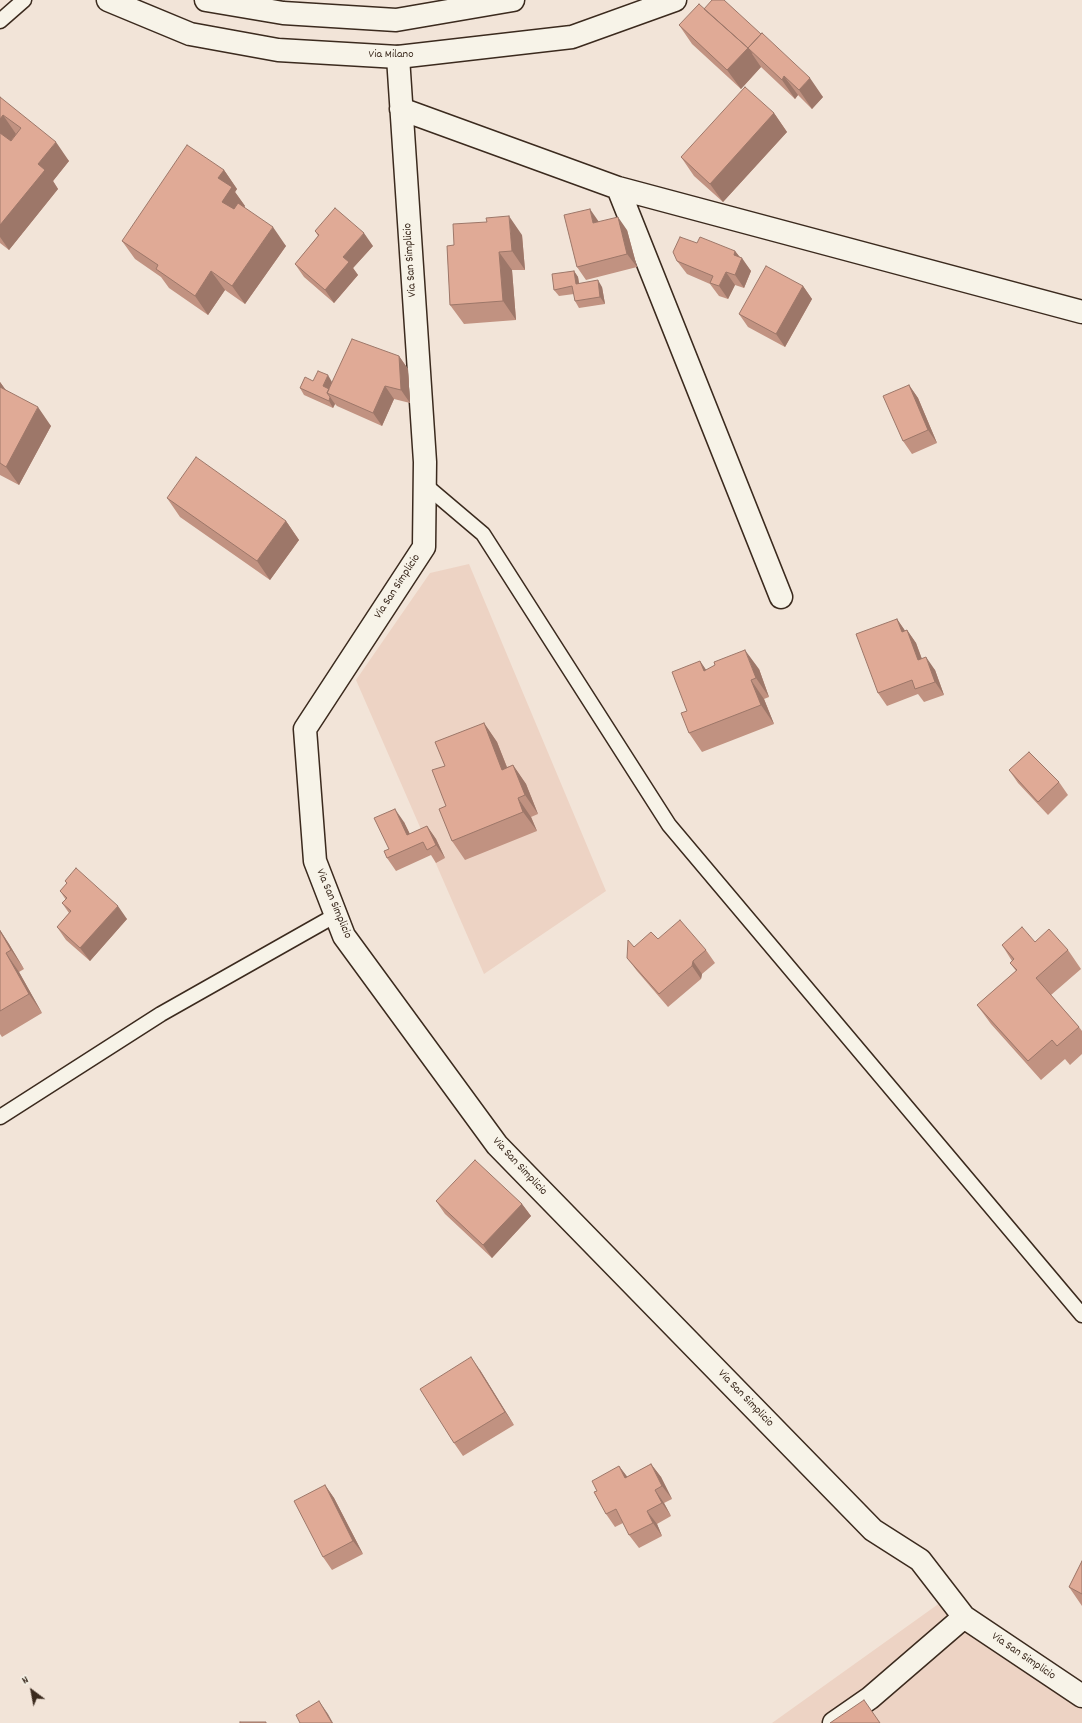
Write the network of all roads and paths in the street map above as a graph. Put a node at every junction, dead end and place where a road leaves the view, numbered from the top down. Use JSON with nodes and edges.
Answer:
{"nodes":[{"id":1,"x":24,"y":0,"type":"edge"},
{"id":2,"x":108,"y":0,"type":"edge"},
{"id":3,"x":206,"y":0,"type":"edge"},
{"id":4,"x":513,"y":0,"type":"edge"},
{"id":5,"x":675,"y":0,"type":"edge"},
{"id":6,"x":0,"y":21,"type":"edge"},
{"id":7,"x":398,"y":57,"type":"junction"},
{"id":8,"x":401,"y":109,"type":"junction"},
{"id":9,"x":618,"y":188,"type":"junction"},
{"id":10,"x":1082,"y":312,"type":"edge"},
{"id":11,"x":424,"y":484,"type":"junction"},
{"id":12,"x":781,"y":597,"type":"dead end"},
{"id":13,"x":336,"y":915,"type":"junction"},
{"id":14,"x":0,"y":1117,"type":"edge"},
{"id":15,"x":1082,"y":1315,"type":"edge"},
{"id":16,"x":964,"y":1617,"type":"junction"},
{"id":17,"x":1082,"y":1696,"type":"edge"},
{"id":18,"x":834,"y":1723,"type":"edge"}],
"edges":[{"from":1,"to":6,"type":"lane"},
{"from":2,"to":7,"type":"street","name":"Via Milano"},
{"from":3,"to":4,"type":"street"},
{"from":5,"to":7,"type":"street","name":"Via Milano"},
{"from":7,"to":8,"type":"street","name":"Via San Simplicio"},
{"from":8,"to":9,"type":"street"},
{"from":8,"to":11,"type":"street","name":"Via San Simplicio"},
{"from":9,"to":10,"type":"street"},
{"from":9,"to":12,"type":"street"},
{"from":11,"to":13,"type":"street","name":"Via San Simplicio"},
{"from":11,"to":15,"type":"lane"},
{"from":13,"to":14,"type":"lane"},
{"from":13,"to":16,"type":"street","name":"Via San Simplicio"},
{"from":16,"to":17,"type":"street","name":"Via San Simplicio"},
{"from":16,"to":18,"type":"street"}]}
